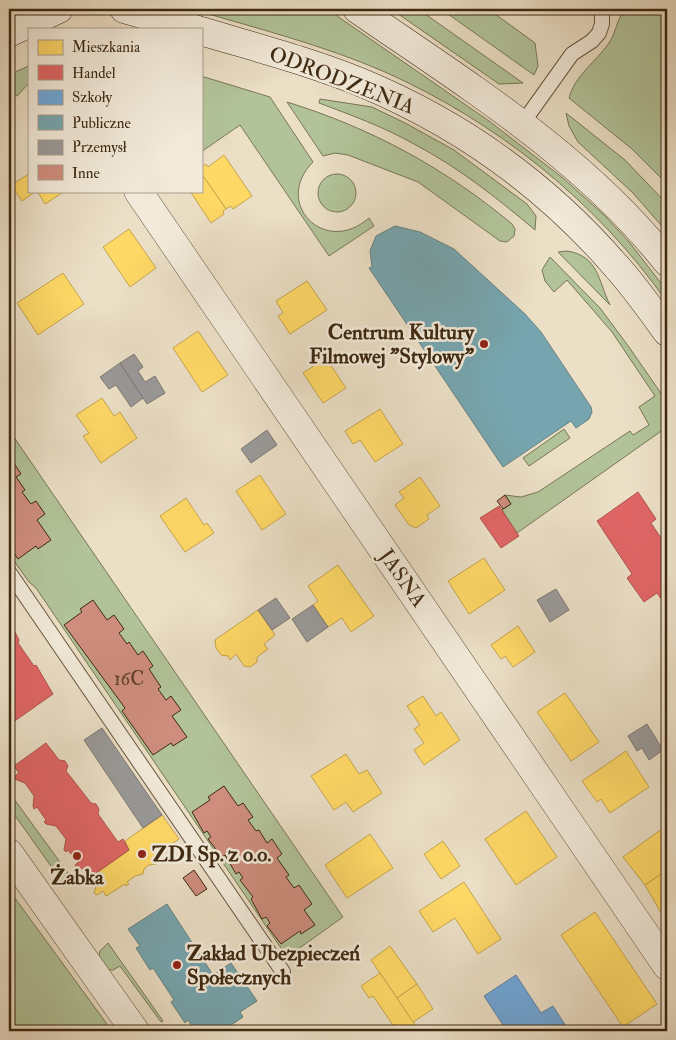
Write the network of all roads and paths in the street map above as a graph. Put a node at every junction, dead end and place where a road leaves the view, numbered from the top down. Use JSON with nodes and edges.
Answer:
{"nodes":[{"id":1,"x":60,"y":9,"type":"edge"},
{"id":2,"x":124,"y":9,"type":"edge"},
{"id":3,"x":358,"y":9,"type":"edge"},
{"id":4,"x":602,"y":9,"type":"edge"},
{"id":5,"x":191,"y":28,"type":"edge"},
{"id":6,"x":202,"y":31,"type":"edge"},
{"id":7,"x":9,"y":33,"type":"edge"},
{"id":8,"x":522,"y":124,"type":"junction"},
{"id":9,"x":139,"y":192,"type":"edge"},
{"id":10,"x":667,"y":262,"type":"edge"},
{"id":11,"x":667,"y":332,"type":"edge"},
{"id":12,"x":9,"y":572,"type":"edge"},
{"id":13,"x":9,"y":854,"type":"edge"},
{"id":14,"x":667,"y":966,"type":"edge"},
{"id":15,"x":283,"y":972,"type":"dead end"},
{"id":16,"x":135,"y":1031,"type":"edge"}],
"edges":[{"from":1,"to":7,"type":"street"},
{"from":2,"to":5,"type":"street"},
{"from":3,"to":8,"type":"street"},
{"from":4,"to":8,"type":"lane"},
{"from":6,"to":11,"type":"street","name":"ODRODZENIA"},
{"from":8,"to":10,"type":"street"},
{"from":9,"to":14,"type":"street","name":"JASNA"},
{"from":12,"to":15,"type":"lane"},
{"from":13,"to":16,"type":"street"}]}
